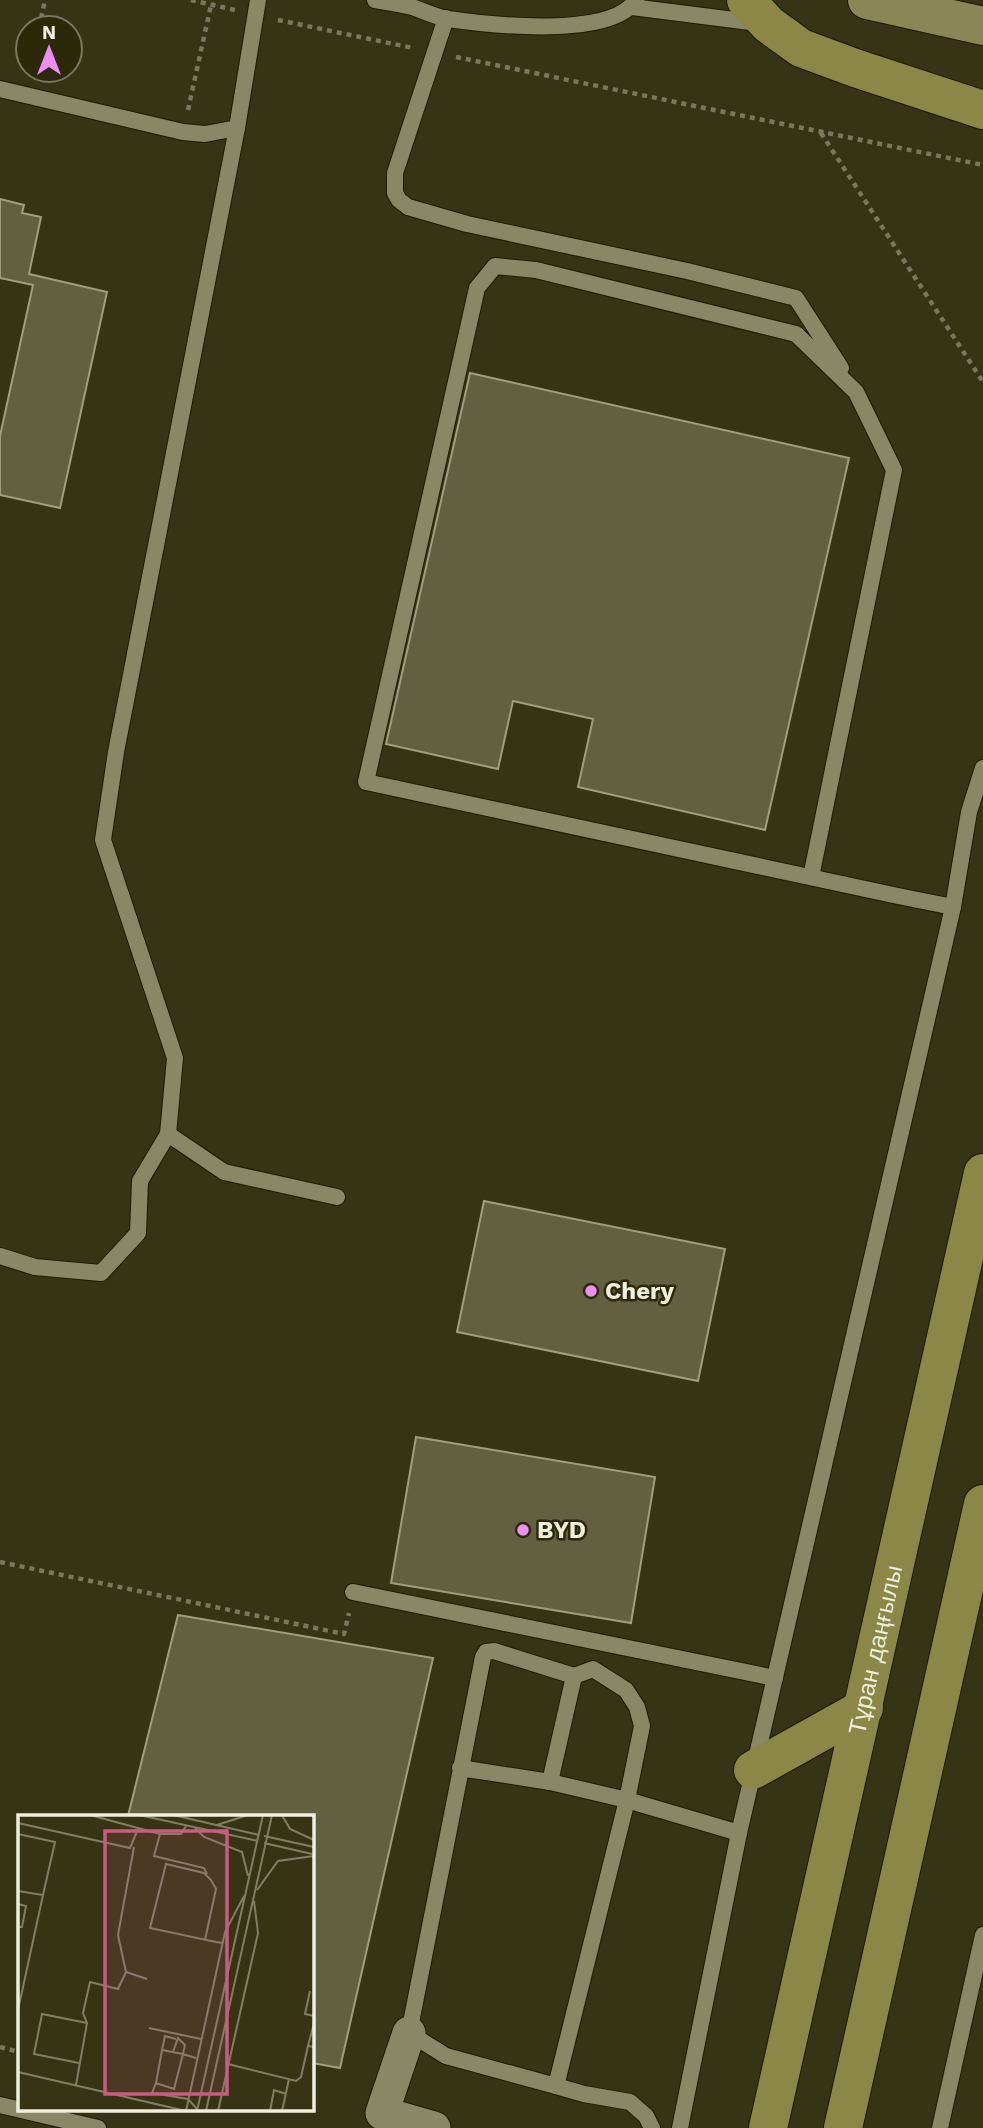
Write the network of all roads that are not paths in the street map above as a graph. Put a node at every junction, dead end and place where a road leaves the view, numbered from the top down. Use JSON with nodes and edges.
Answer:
{"nodes":[{"id":1,"x":375,"y":0,"type":"edge"},
{"id":2,"x":867,"y":0,"type":"edge"},
{"id":3,"x":634,"y":3,"type":"edge"},
{"id":4,"x":257,"y":8,"type":"edge"},
{"id":5,"x":757,"y":12,"type":"edge"},
{"id":6,"x":446,"y":18,"type":"junction"},
{"id":7,"x":983,"y":26,"type":"edge"},
{"id":8,"x":0,"y":89,"type":"edge"},
{"id":9,"x":983,"y":110,"type":"edge"},
{"id":10,"x":237,"y":128,"type":"junction"},
{"id":11,"x":856,"y":391,"type":"junction"},
{"id":12,"x":983,"y":768,"type":"edge"},
{"id":13,"x":811,"y":877,"type":"junction"},
{"id":14,"x":953,"y":907,"type":"junction"},
{"id":15,"x":168,"y":1135,"type":"junction"},
{"id":16,"x":983,"y":1173,"type":"edge"},
{"id":17,"x":337,"y":1197,"type":"dead end"},
{"id":18,"x":0,"y":1256,"type":"edge"},
{"id":19,"x":983,"y":1504,"type":"edge"},
{"id":20,"x":353,"y":1592,"type":"road end"},
{"id":21,"x":574,"y":1676,"type":"junction"},
{"id":22,"x":775,"y":1678,"type":"junction"},
{"id":23,"x":864,"y":1708,"type":"junction"},
{"id":24,"x":460,"y":1768,"type":"junction"},
{"id":25,"x":753,"y":1770,"type":"junction"},
{"id":26,"x":551,"y":1782,"type":"junction"},
{"id":27,"x":627,"y":1800,"type":"junction"},
{"id":28,"x":739,"y":1833,"type":"junction"},
{"id":29,"x":983,"y":1935,"type":"edge"},
{"id":30,"x":409,"y":2033,"type":"junction"},
{"id":31,"x":556,"y":2085,"type":"junction"},
{"id":32,"x":0,"y":2105,"type":"edge"},
{"id":33,"x":18,"y":2109,"type":"edge"},
{"id":34,"x":21,"y":2110,"type":"edge"},
{"id":35,"x":98,"y":2128,"type":"edge"},
{"id":36,"x":434,"y":2128,"type":"edge"},
{"id":37,"x":652,"y":2128,"type":"edge"},
{"id":38,"x":680,"y":2128,"type":"edge"},
{"id":39,"x":768,"y":2128,"type":"edge"},
{"id":40,"x":843,"y":2128,"type":"edge"},
{"id":41,"x":940,"y":2128,"type":"edge"}],
"edges":[{"from":1,"to":6,"type":"lane"},
{"from":2,"to":7,"type":"street"},
{"from":3,"to":5,"type":"lane"},
{"from":3,"to":6,"type":"lane"},
{"from":4,"to":10,"type":"lane"},
{"from":5,"to":9,"type":"main road"},
{"from":6,"to":11,"type":"lane"},
{"from":8,"to":10,"type":"lane"},
{"from":10,"to":15,"type":"lane"},
{"from":11,"to":13,"type":"lane"},
{"from":11,"to":13,"type":"lane"},
{"from":12,"to":14,"type":"lane"},
{"from":13,"to":14,"type":"lane"},
{"from":14,"to":22,"type":"lane"},
{"from":15,"to":17,"type":"lane"},
{"from":15,"to":18,"type":"lane"},
{"from":16,"to":23,"type":"main road","name":"Тұран даңғылы"},
{"from":19,"to":40,"type":"main road"},
{"from":20,"to":22,"type":"lane"},
{"from":21,"to":24,"type":"lane"},
{"from":21,"to":26,"type":"lane"},
{"from":21,"to":27,"type":"lane"},
{"from":22,"to":25,"type":"lane"},
{"from":23,"to":25,"type":"main road"},
{"from":23,"to":39,"type":"main road","name":"Тұран даңғылы"},
{"from":24,"to":26,"type":"lane"},
{"from":24,"to":30,"type":"lane"},
{"from":25,"to":28,"type":"lane"},
{"from":26,"to":27,"type":"lane"},
{"from":27,"to":28,"type":"lane"},
{"from":27,"to":31,"type":"lane"},
{"from":28,"to":38,"type":"lane"},
{"from":29,"to":41,"type":"lane"},
{"from":30,"to":31,"type":"lane"},
{"from":30,"to":36,"type":"street"},
{"from":31,"to":37,"type":"lane"},
{"from":32,"to":33,"type":"lane"},
{"from":34,"to":35,"type":"lane"}]}
